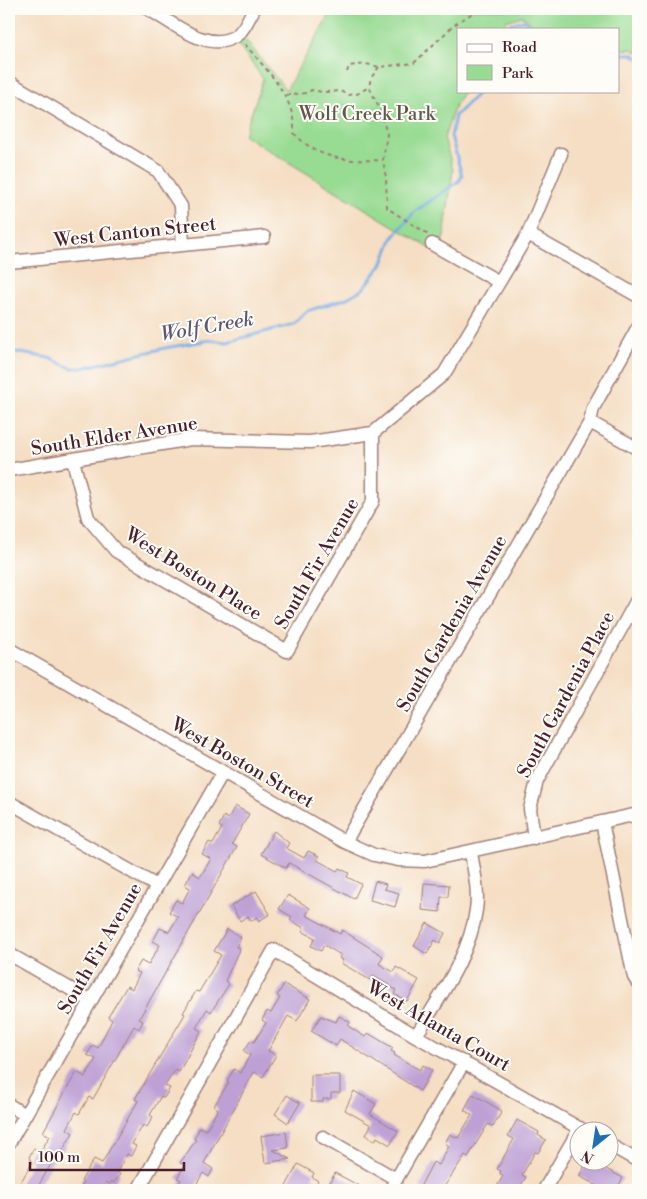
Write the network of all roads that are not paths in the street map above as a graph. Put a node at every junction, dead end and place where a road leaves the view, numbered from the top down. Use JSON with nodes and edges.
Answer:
{"nodes":[{"id":1,"x":148,"y":9,"type":"edge"},
{"id":2,"x":254,"y":9,"type":"edge"},
{"id":3,"x":9,"y":82,"type":"edge"},
{"id":4,"x":561,"y":154,"type":"dead end"},
{"id":5,"x":528,"y":234,"type":"junction"},
{"id":6,"x":264,"y":237,"type":"dead end"},
{"id":7,"x":429,"y":238,"type":"road end"},
{"id":8,"x":183,"y":245,"type":"junction"},
{"id":9,"x":9,"y":262,"type":"edge"},
{"id":10,"x":499,"y":282,"type":"junction"},
{"id":11,"x":638,"y":296,"type":"edge"},
{"id":12,"x":638,"y":328,"type":"edge"},
{"id":13,"x":590,"y":422,"type":"junction"},
{"id":14,"x":373,"y":433,"type":"junction"},
{"id":15,"x":638,"y":449,"type":"edge"},
{"id":16,"x":73,"y":460,"type":"junction"},
{"id":17,"x":9,"y":470,"type":"edge"},
{"id":18,"x":638,"y":598,"type":"edge"},
{"id":19,"x":9,"y":649,"type":"edge"},
{"id":20,"x":287,"y":651,"type":"joint"},
{"id":21,"x":224,"y":772,"type":"junction"},
{"id":22,"x":9,"y":802,"type":"edge"},
{"id":23,"x":638,"y":814,"type":"edge"},
{"id":24,"x":602,"y":822,"type":"junction"},
{"id":25,"x":534,"y":838,"type":"junction"},
{"id":26,"x":345,"y":842,"type":"junction"},
{"id":27,"x":471,"y":853,"type":"junction"},
{"id":28,"x":157,"y":886,"type":"junction"},
{"id":29,"x":9,"y":954,"type":"edge"},
{"id":30,"x":638,"y":983,"type":"edge"},
{"id":31,"x":90,"y":1000,"type":"junction"},
{"id":32,"x":416,"y":1036,"type":"junction"},
{"id":33,"x":464,"y":1062,"type":"junction"},
{"id":34,"x":9,"y":1106,"type":"edge"},
{"id":35,"x":25,"y":1115,"type":"junction"},
{"id":36,"x":570,"y":1123,"type":"edge"},
{"id":37,"x":323,"y":1137,"type":"dead end"},
{"id":38,"x":9,"y":1143,"type":"edge"},
{"id":39,"x":570,"y":1150,"type":"edge"},
{"id":40,"x":620,"y":1151,"type":"edge"},
{"id":41,"x":638,"y":1161,"type":"edge"},
{"id":42,"x":393,"y":1185,"type":"edge"},
{"id":43,"x":138,"y":1190,"type":"edge"},
{"id":44,"x":544,"y":1190,"type":"edge"}],
"edges":[{"from":1,"to":2,"type":"street"},
{"from":3,"to":8,"type":"street"},
{"from":4,"to":5,"type":"street"},
{"from":5,"to":10,"type":"street"},
{"from":5,"to":11,"type":"street"},
{"from":6,"to":8,"type":"street","name":"West Canton Street"},
{"from":7,"to":10,"type":"street"},
{"from":8,"to":9,"type":"street","name":"West Canton Street"},
{"from":10,"to":14,"type":"street"},
{"from":12,"to":13,"type":"street","name":"South Gardenia Avenue"},
{"from":13,"to":15,"type":"street"},
{"from":13,"to":26,"type":"street","name":"South Gardenia Avenue"},
{"from":14,"to":16,"type":"street","name":"South Elder Avenue"},
{"from":14,"to":20,"type":"street","name":"South Fir Avenue"},
{"from":16,"to":17,"type":"street","name":"South Elder Avenue"},
{"from":16,"to":20,"type":"street","name":"West Boston Place"},
{"from":18,"to":25,"type":"street","name":"South Gardenia Place"},
{"from":19,"to":21,"type":"street","name":"West Boston Street"},
{"from":21,"to":26,"type":"street","name":"West Boston Street"},
{"from":21,"to":28,"type":"street","name":"South Fir Avenue"},
{"from":22,"to":28,"type":"street"},
{"from":23,"to":24,"type":"street"},
{"from":24,"to":25,"type":"street"},
{"from":24,"to":30,"type":"street"},
{"from":25,"to":27,"type":"street"},
{"from":26,"to":27,"type":"street","name":"West Boston Street"},
{"from":27,"to":32,"type":"street"},
{"from":28,"to":31,"type":"street","name":"South Fir Avenue"},
{"from":29,"to":31,"type":"street"},
{"from":31,"to":35,"type":"street","name":"South Fir Avenue"},
{"from":32,"to":33,"type":"street","name":"West Atlanta Court"},
{"from":32,"to":43,"type":"street","name":"West Atlanta Court"},
{"from":33,"to":36,"type":"street","name":"West Atlanta Court"},
{"from":33,"to":42,"type":"street"},
{"from":34,"to":35,"type":"street"},
{"from":35,"to":38,"type":"street","name":"South Fir Avenue"},
{"from":37,"to":42,"type":"street"},
{"from":39,"to":44,"type":"street"},
{"from":40,"to":41,"type":"street"}]}
